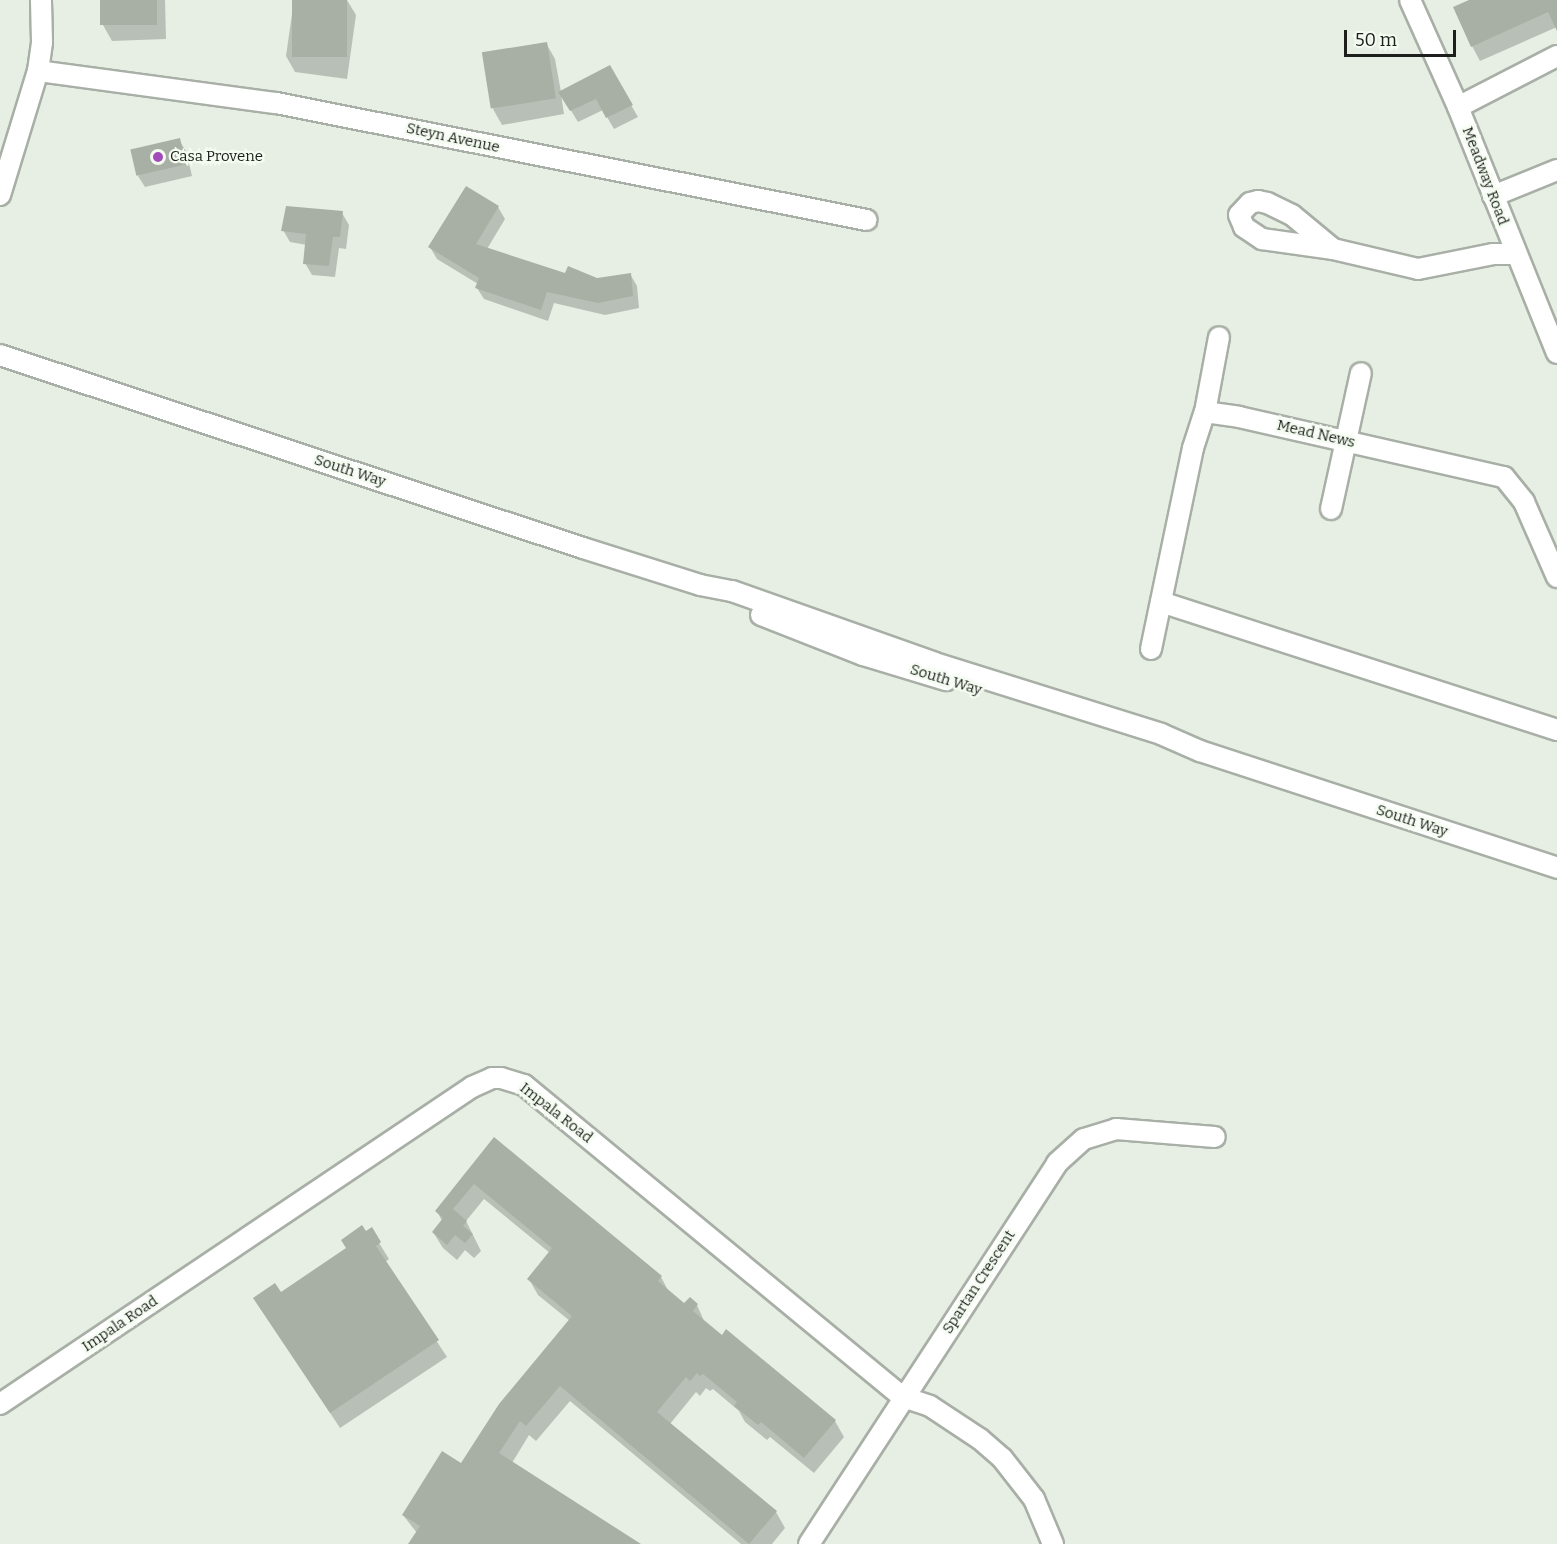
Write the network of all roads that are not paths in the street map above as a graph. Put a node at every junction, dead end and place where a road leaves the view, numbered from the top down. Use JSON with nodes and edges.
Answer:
{"nodes":[{"id":1,"x":41,"y":0,"type":"edge"},
{"id":2,"x":1410,"y":0,"type":"edge"},
{"id":3,"x":1557,"y":56,"type":"edge"},
{"id":4,"x":38,"y":71,"type":"junction"},
{"id":5,"x":1458,"y":107,"type":"junction"},
{"id":6,"x":1557,"y":170,"type":"edge"},
{"id":7,"x":0,"y":195,"type":"edge"},
{"id":8,"x":1492,"y":196,"type":"junction"},
{"id":9,"x":867,"y":220,"type":"dead end"},
{"id":10,"x":1334,"y":249,"type":"dead end"},
{"id":11,"x":1515,"y":254,"type":"junction"},
{"id":12,"x":1219,"y":337,"type":"dead end"},
{"id":13,"x":1557,"y":353,"type":"edge"},
{"id":14,"x":0,"y":355,"type":"edge"},
{"id":15,"x":1361,"y":373,"type":"dead end"},
{"id":16,"x":1205,"y":412,"type":"junction"},
{"id":17,"x":1345,"y":440,"type":"junction"},
{"id":18,"x":1331,"y":509,"type":"dead end"},
{"id":19,"x":1557,"y":577,"type":"edge"},
{"id":20,"x":1161,"y":602,"type":"junction"},
{"id":21,"x":1151,"y":649,"type":"dead end"},
{"id":22,"x":1557,"y":730,"type":"edge"},
{"id":23,"x":1557,"y":868,"type":"edge"},
{"id":24,"x":1215,"y":1137,"type":"dead end"},
{"id":25,"x":903,"y":1397,"type":"junction"},
{"id":26,"x":0,"y":1404,"type":"edge"},
{"id":27,"x":809,"y":1544,"type":"edge"},
{"id":28,"x":1053,"y":1544,"type":"edge"}],
"edges":[{"from":1,"to":4,"type":"street"},
{"from":2,"to":5,"type":"street","name":"Meadway Road"},
{"from":3,"to":5,"type":"street"},
{"from":4,"to":7,"type":"street"},
{"from":4,"to":9,"type":"street","name":"Steyn Avenue"},
{"from":5,"to":8,"type":"street","name":"Meadway Road"},
{"from":6,"to":8,"type":"street"},
{"from":8,"to":11,"type":"street","name":"Meadway Road"},
{"from":10,"to":11,"type":"street"},
{"from":11,"to":13,"type":"street","name":"Meadway Road"},
{"from":12,"to":16,"type":"street"},
{"from":14,"to":23,"type":"street","name":"South Way"},
{"from":15,"to":17,"type":"street"},
{"from":16,"to":17,"type":"street","name":"Mead News"},
{"from":16,"to":20,"type":"street"},
{"from":17,"to":18,"type":"street"},
{"from":17,"to":19,"type":"street","name":"Mead News"},
{"from":20,"to":21,"type":"street"},
{"from":20,"to":22,"type":"street"},
{"from":24,"to":25,"type":"street","name":"Spartan Crescent"},
{"from":25,"to":26,"type":"street","name":"Impala Road"},
{"from":25,"to":27,"type":"street","name":"Spartan Crescent"},
{"from":25,"to":28,"type":"street","name":"Impala Road"}]}
